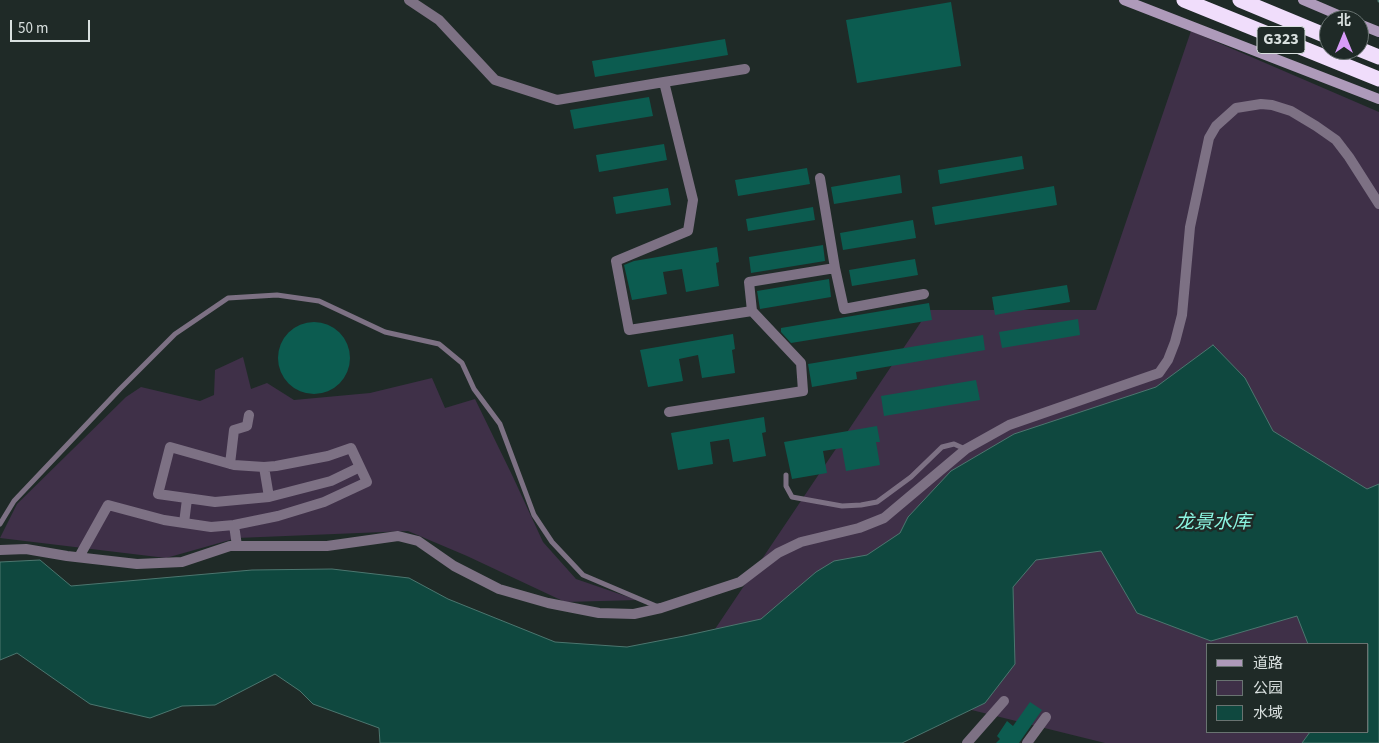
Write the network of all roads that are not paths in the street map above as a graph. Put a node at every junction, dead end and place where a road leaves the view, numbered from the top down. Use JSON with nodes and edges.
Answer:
{"nodes":[{"id":1,"x":409,"y":0,"type":"edge"},
{"id":2,"x":1124,"y":0,"type":"edge"},
{"id":3,"x":1184,"y":0,"type":"edge"},
{"id":4,"x":1240,"y":0,"type":"edge"},
{"id":5,"x":1307,"y":1,"type":"edge"},
{"id":6,"x":1327,"y":10,"type":"edge"},
{"id":7,"x":1319,"y":33,"type":"edge"},
{"id":8,"x":745,"y":68,"type":"dead end"},
{"id":9,"x":1379,"y":79,"type":"edge"},
{"id":10,"x":664,"y":82,"type":"junction"},
{"id":11,"x":1379,"y":99,"type":"edge"},
{"id":12,"x":820,"y":178,"type":"dead end"},
{"id":13,"x":1379,"y":204,"type":"edge"},
{"id":14,"x":835,"y":268,"type":"junction"},
{"id":15,"x":924,"y":294,"type":"dead end"},
{"id":16,"x":752,"y":311,"type":"junction"},
{"id":17,"x":669,"y":412,"type":"dead end"},
{"id":18,"x":249,"y":415,"type":"dead end"},
{"id":19,"x":966,"y":449,"type":"junction"},
{"id":20,"x":230,"y":464,"type":"junction"},
{"id":21,"x":264,"y":467,"type":"junction"},
{"id":22,"x":360,"y":467,"type":"junction"},
{"id":23,"x":786,"y":475,"type":"dead end"},
{"id":24,"x":331,"y":481,"type":"junction"},
{"id":25,"x":268,"y":497,"type":"junction"},
{"id":26,"x":337,"y":497,"type":"junction"},
{"id":27,"x":187,"y":499,"type":"junction"},
{"id":28,"x":0,"y":524,"type":"edge"},
{"id":29,"x":184,"y":524,"type":"junction"},
{"id":30,"x":234,"y":525,"type":"junction"},
{"id":31,"x":237,"y":546,"type":"junction"},
{"id":32,"x":0,"y":550,"type":"edge"},
{"id":33,"x":79,"y":558,"type":"junction"},
{"id":34,"x":661,"y":608,"type":"junction"},
{"id":35,"x":1004,"y":701,"type":"dead end"},
{"id":36,"x":1046,"y":717,"type":"dead end"},
{"id":37,"x":968,"y":743,"type":"edge"},
{"id":38,"x":1027,"y":743,"type":"edge"}],
"edges":[{"from":1,"to":10,"type":"street"},
{"from":2,"to":11,"type":"street"},
{"from":3,"to":9,"type":"highway","number":"G323"},
{"from":4,"to":7,"type":"highway","number":"G323"},
{"from":5,"to":6,"type":"street"},
{"from":8,"to":10,"type":"street"},
{"from":10,"to":16,"type":"street"},
{"from":12,"to":14,"type":"street"},
{"from":13,"to":19,"type":"street"},
{"from":14,"to":15,"type":"street"},
{"from":14,"to":16,"type":"street"},
{"from":16,"to":17,"type":"street"},
{"from":18,"to":20,"type":"street"},
{"from":19,"to":23,"type":"lane"},
{"from":19,"to":34,"type":"street"},
{"from":20,"to":21,"type":"street"},
{"from":20,"to":27,"type":"street"},
{"from":21,"to":22,"type":"street"},
{"from":21,"to":25,"type":"street"},
{"from":22,"to":24,"type":"street"},
{"from":22,"to":26,"type":"street"},
{"from":24,"to":25,"type":"street"},
{"from":24,"to":26,"type":"street"},
{"from":25,"to":27,"type":"street"},
{"from":26,"to":30,"type":"street"},
{"from":27,"to":29,"type":"street"},
{"from":28,"to":34,"type":"lane"},
{"from":29,"to":30,"type":"street"},
{"from":29,"to":33,"type":"street"},
{"from":30,"to":31,"type":"street"},
{"from":31,"to":33,"type":"street"},
{"from":31,"to":34,"type":"street"},
{"from":32,"to":33,"type":"street"},
{"from":35,"to":37,"type":"street"},
{"from":36,"to":38,"type":"street"}]}
